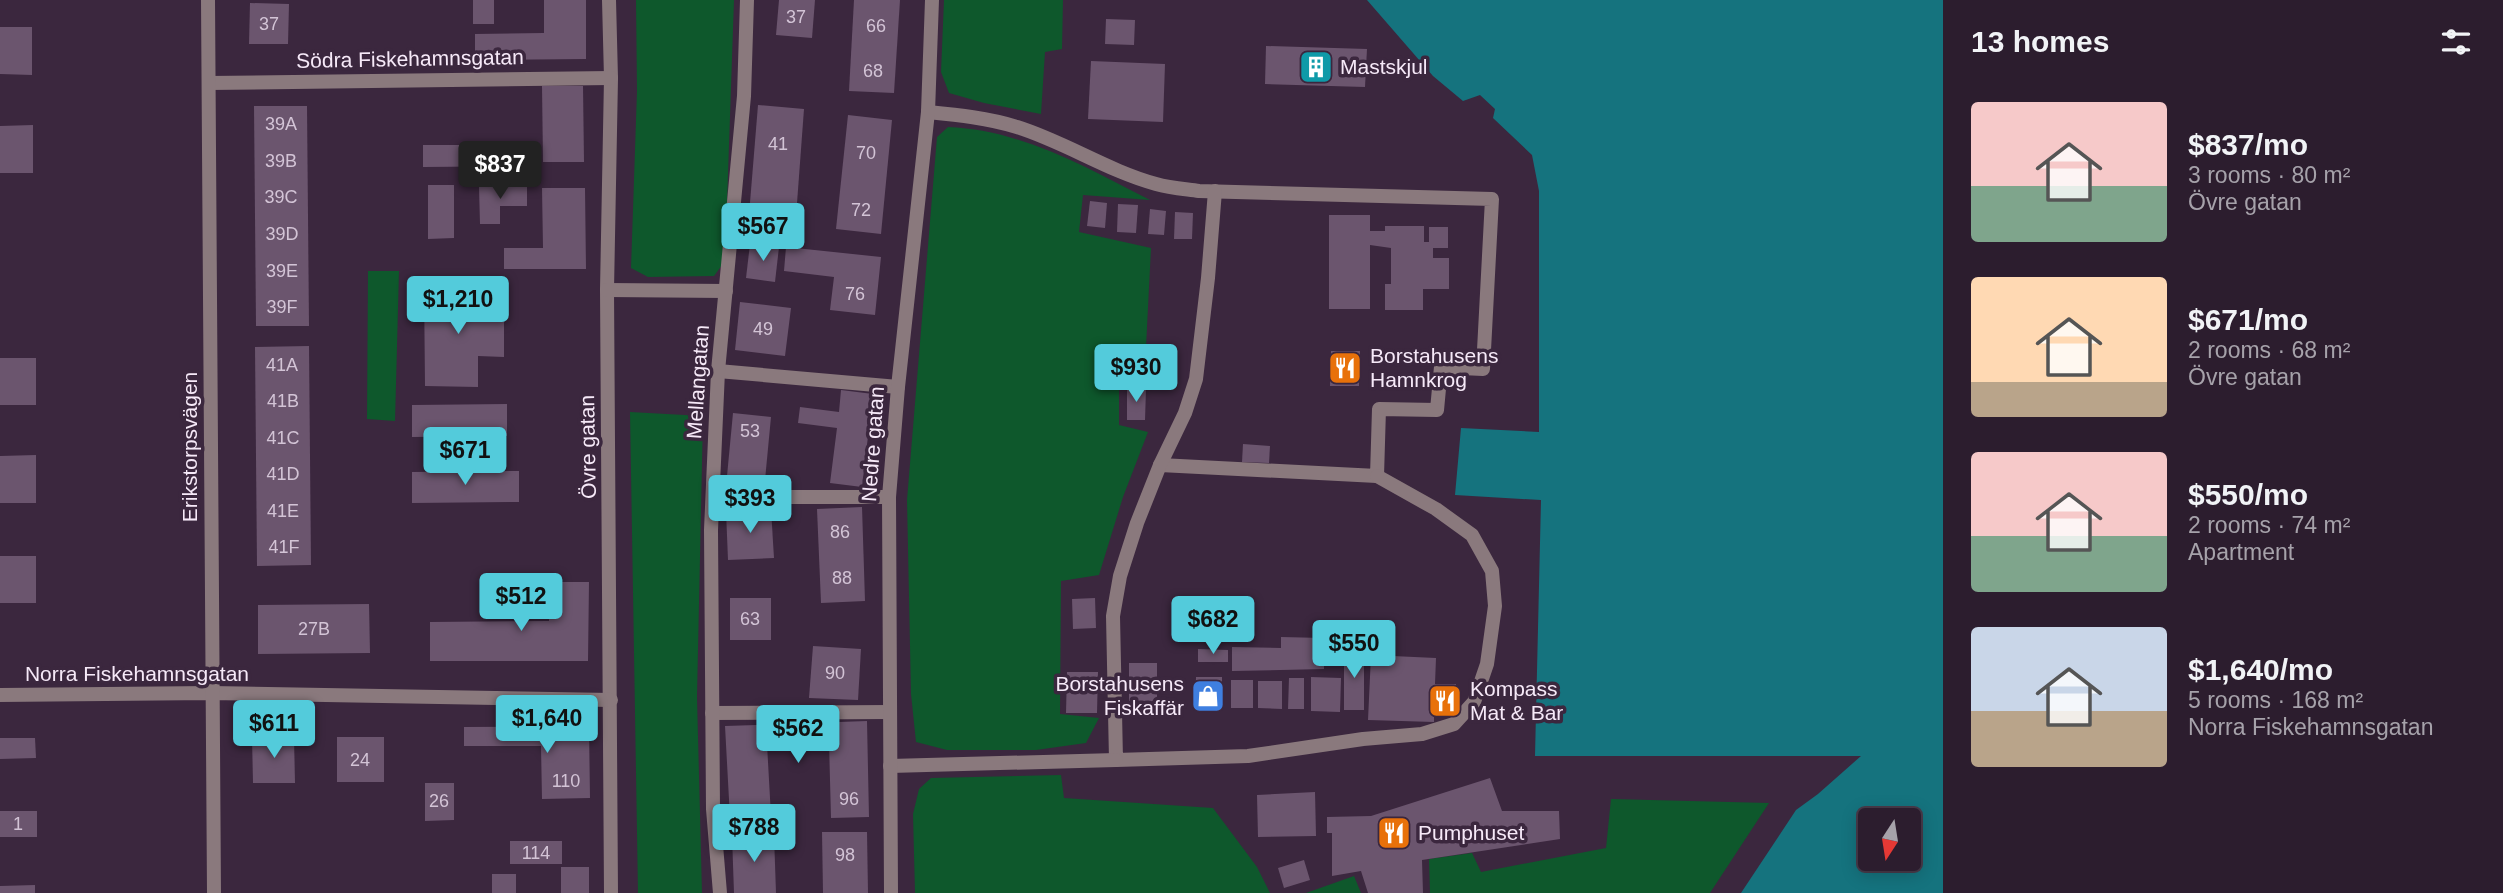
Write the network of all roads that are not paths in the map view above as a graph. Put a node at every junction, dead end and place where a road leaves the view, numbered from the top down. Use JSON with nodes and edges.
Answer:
{"nodes":[{"id":1,"x":208,"y":0,"type":"edge"},
{"id":2,"x":609,"y":0,"type":"edge"},
{"id":3,"x":747,"y":0,"type":"edge"},
{"id":4,"x":932,"y":0,"type":"edge"},
{"id":5,"x":611,"y":78,"type":"junction"},
{"id":6,"x":209,"y":83,"type":"junction"},
{"id":7,"x":928,"y":112,"type":"junction"},
{"id":8,"x":1215,"y":191,"type":"junction"},
{"id":9,"x":607,"y":290,"type":"junction"},
{"id":10,"x":726,"y":291,"type":"junction"},
{"id":11,"x":718,"y":371,"type":"junction"},
{"id":12,"x":898,"y":387,"type":"junction"},
{"id":13,"x":1160,"y":465,"type":"junction"},
{"id":14,"x":1377,"y":476,"type":"junction"},
{"id":15,"x":713,"y":497,"type":"junction"},
{"id":16,"x":889,"y":498,"type":"junction"},
{"id":17,"x":211,"y":693,"type":"junction"},
{"id":18,"x":0,"y":695,"type":"edge"},
{"id":19,"x":611,"y":700,"type":"junction"},
{"id":20,"x":890,"y":712,"type":"junction"},
{"id":21,"x":712,"y":713,"type":"junction"},
{"id":22,"x":1116,"y":760,"type":"junction"},
{"id":23,"x":890,"y":766,"type":"junction"},
{"id":24,"x":214,"y":893,"type":"edge"},
{"id":25,"x":611,"y":893,"type":"edge"},
{"id":26,"x":720,"y":893,"type":"edge"},
{"id":27,"x":891,"y":893,"type":"edge"}],
"edges":[{"from":1,"to":6,"type":"street","name":"Erikstorpsvägen"},
{"from":2,"to":5,"type":"street","name":"Övre gatan"},
{"from":3,"to":10,"type":"street","name":"Mellangatan"},
{"from":4,"to":7,"type":"street","name":"Nedre gatan"},
{"from":5,"to":6,"type":"street","name":"Södra Fiskehamnsgatan"},
{"from":5,"to":9,"type":"street","name":"Övre gatan"},
{"from":6,"to":17,"type":"street","name":"Erikstorpsvägen"},
{"from":7,"to":8,"type":"street"},
{"from":7,"to":12,"type":"street","name":"Nedre gatan"},
{"from":8,"to":13,"type":"street"},
{"from":8,"to":14,"type":"street"},
{"from":9,"to":10,"type":"street"},
{"from":9,"to":19,"type":"street","name":"Övre gatan"},
{"from":10,"to":11,"type":"street","name":"Mellangatan"},
{"from":11,"to":12,"type":"street"},
{"from":11,"to":15,"type":"street","name":"Mellangatan"},
{"from":12,"to":16,"type":"street","name":"Nedre gatan"},
{"from":13,"to":14,"type":"street"},
{"from":13,"to":22,"type":"street"},
{"from":14,"to":22,"type":"street"},
{"from":15,"to":16,"type":"street"},
{"from":15,"to":21,"type":"street","name":"Mellangatan"},
{"from":16,"to":20,"type":"street","name":"Nedre gatan"},
{"from":17,"to":18,"type":"street","name":"Norra Fiskehamnsgatan"},
{"from":17,"to":19,"type":"street","name":"Norra Fiskehamnsgatan"},
{"from":17,"to":24,"type":"street","name":"Erikstorpsvägen"},
{"from":19,"to":25,"type":"street","name":"Övre gatan"},
{"from":20,"to":21,"type":"street"},
{"from":20,"to":23,"type":"street","name":"Nedre gatan"},
{"from":21,"to":26,"type":"street","name":"Mellangatan"},
{"from":22,"to":23,"type":"street"},
{"from":23,"to":27,"type":"street","name":"Nedre gatan"}]}
